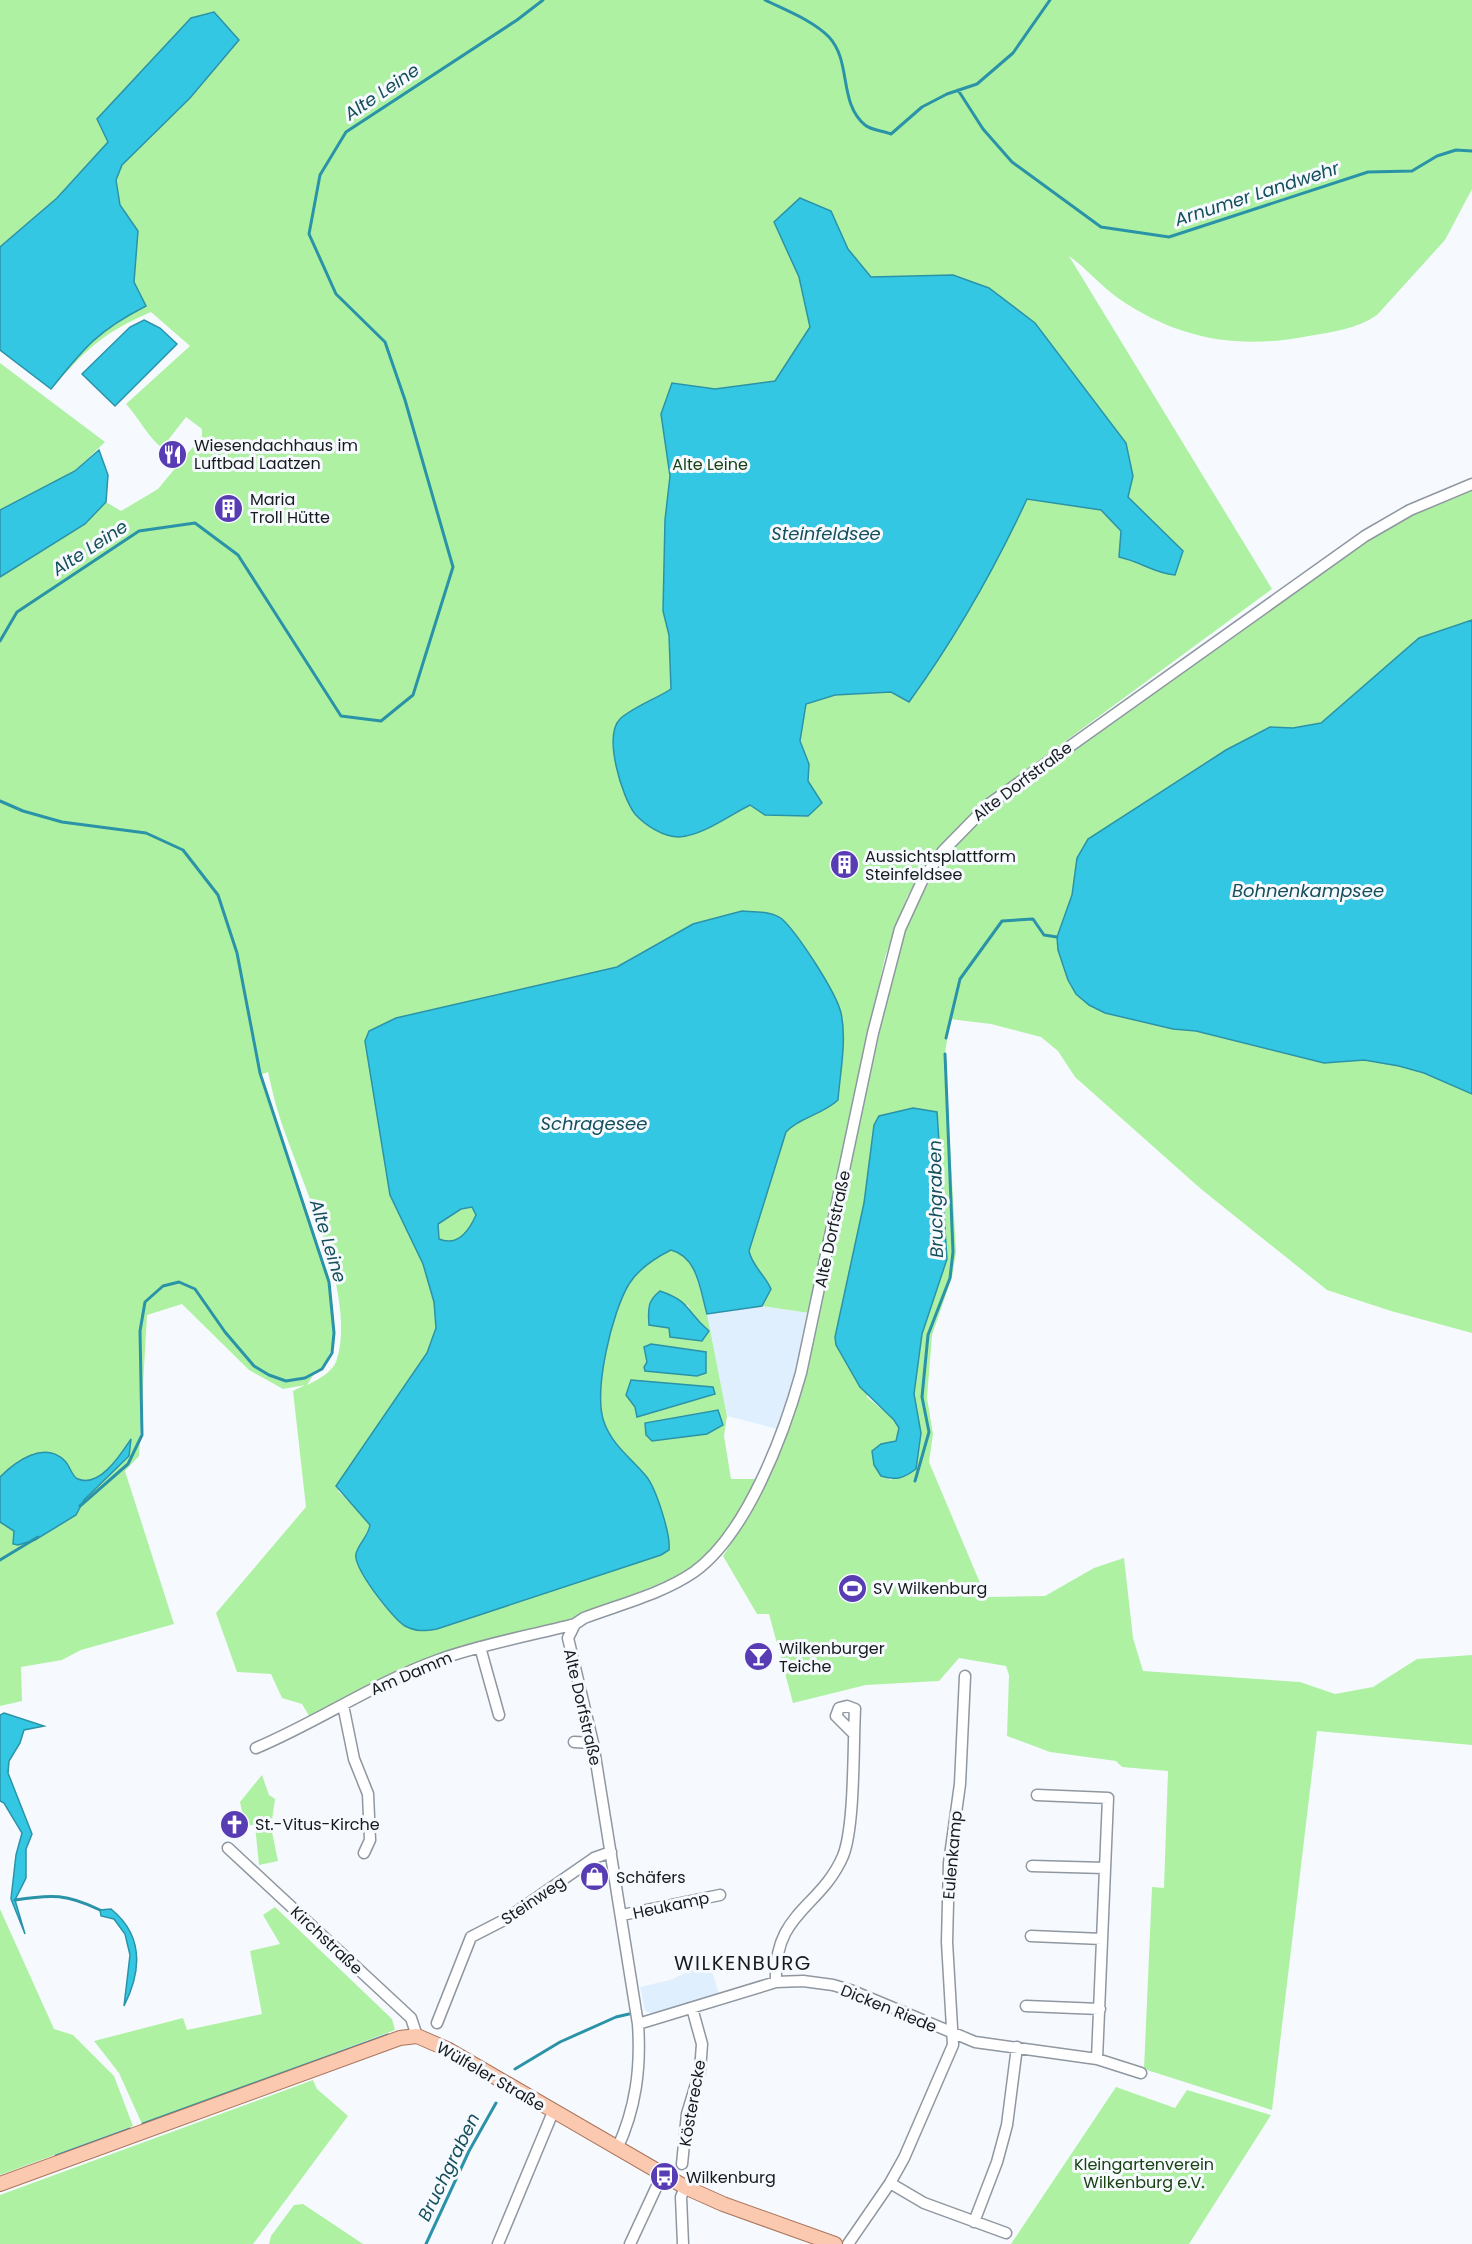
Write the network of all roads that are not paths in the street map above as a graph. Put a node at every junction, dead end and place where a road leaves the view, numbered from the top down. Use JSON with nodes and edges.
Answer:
{"nodes":[{"id":1,"x":1472,"y":484,"type":"edge"},
{"id":2,"x":575,"y":1624,"type":"junction"},
{"id":3,"x":541,"y":1632,"type":"junction"},
{"id":4,"x":480,"y":1647,"type":"junction"},
{"id":5,"x":568,"y":1647,"type":"junction"},
{"id":6,"x":965,"y":1676,"type":"dead end"},
{"id":7,"x":343,"y":1705,"type":"junction"},
{"id":8,"x":499,"y":1715,"type":"dead end"},
{"id":9,"x":854,"y":1734,"type":"dead end"},
{"id":10,"x":574,"y":1742,"type":"dead end"},
{"id":11,"x":593,"y":1743,"type":"junction"},
{"id":12,"x":256,"y":1748,"type":"dead end"},
{"id":13,"x":1037,"y":1795,"type":"dead end"},
{"id":14,"x":228,"y":1848,"type":"dead end"},
{"id":15,"x":611,"y":1852,"type":"junction"},
{"id":16,"x":364,"y":1853,"type":"dead end"},
{"id":17,"x":1032,"y":1866,"type":"dead end"},
{"id":18,"x":1105,"y":1868,"type":"junction"},
{"id":19,"x":720,"y":1894,"type":"dead end"},
{"id":20,"x":622,"y":1915,"type":"junction"},
{"id":21,"x":1031,"y":1936,"type":"dead end"},
{"id":22,"x":1102,"y":1939,"type":"junction"},
{"id":23,"x":776,"y":1982,"type":"junction"},
{"id":24,"x":1026,"y":2006,"type":"dead end"},
{"id":25,"x":692,"y":2008,"type":"junction"},
{"id":26,"x":1100,"y":2009,"type":"junction"},
{"id":27,"x":437,"y":2023,"type":"dead end"},
{"id":28,"x":638,"y":2024,"type":"junction"},
{"id":29,"x":954,"y":2034,"type":"junction"},
{"id":30,"x":417,"y":2036,"type":"junction"},
{"id":31,"x":1017,"y":2047,"type":"junction"},
{"id":32,"x":1097,"y":2060,"type":"junction"},
{"id":33,"x":1141,"y":2073,"type":"dead end"},
{"id":34,"x":553,"y":2112,"type":"junction"},
{"id":35,"x":617,"y":2149,"type":"junction"},
{"id":36,"x":682,"y":2164,"type":"dead end"},
{"id":37,"x":662,"y":2175,"type":"junction"},
{"id":38,"x":890,"y":2183,"type":"junction"},
{"id":39,"x":0,"y":2184,"type":"edge"},
{"id":40,"x":685,"y":2187,"type":"junction"},
{"id":41,"x":974,"y":2222,"type":"junction"},
{"id":42,"x":1006,"y":2233,"type":"dead end"},
{"id":43,"x":498,"y":2244,"type":"edge"},
{"id":44,"x":630,"y":2244,"type":"edge"},
{"id":45,"x":683,"y":2244,"type":"edge"},
{"id":46,"x":834,"y":2244,"type":"edge"},
{"id":47,"x":848,"y":2244,"type":"edge"}],
"edges":[{"from":1,"to":2,"type":"street","name":"Alte Dorfstraße"},
{"from":2,"to":3,"type":"street","name":"Am Damm"},
{"from":2,"to":5,"type":"street","name":"Alte Dorfstraße"},
{"from":3,"to":4,"type":"street","name":"Am Damm"},
{"from":3,"to":5,"type":"street"},
{"from":4,"to":7,"type":"street","name":"Am Damm"},
{"from":4,"to":8,"type":"street"},
{"from":5,"to":11,"type":"street","name":"Alte Dorfstraße"},
{"from":6,"to":29,"type":"street","name":"Eulenkamp"},
{"from":7,"to":12,"type":"street","name":"Am Damm"},
{"from":7,"to":16,"type":"street"},
{"from":9,"to":23,"type":"street"},
{"from":10,"to":11,"type":"street"},
{"from":11,"to":15,"type":"street","name":"Alte Dorfstraße"},
{"from":13,"to":18,"type":"street"},
{"from":14,"to":30,"type":"street","name":"Kirchstraße"},
{"from":15,"to":20,"type":"street","name":"Alte Dorfstraße"},
{"from":15,"to":27,"type":"street","name":"Steinweg"},
{"from":17,"to":18,"type":"street"},
{"from":18,"to":22,"type":"street"},
{"from":19,"to":20,"type":"street","name":"Heukamp"},
{"from":20,"to":28,"type":"street","name":"Alte Dorfstraße"},
{"from":21,"to":22,"type":"street"},
{"from":22,"to":26,"type":"street"},
{"from":23,"to":25,"type":"street","name":"Dicken Riede"},
{"from":23,"to":29,"type":"street","name":"Dicken Riede"},
{"from":24,"to":26,"type":"street"},
{"from":25,"to":28,"type":"street","name":"Dicken Riede"},
{"from":25,"to":36,"type":"street","name":"Kösterecke"},
{"from":26,"to":32,"type":"street"},
{"from":28,"to":35,"type":"street","name":"Alte Dorfstraße"},
{"from":29,"to":31,"type":"street","name":"Dicken Riede"},
{"from":29,"to":38,"type":"street"},
{"from":30,"to":34,"type":"main road","name":"Wülfeler Straße"},
{"from":30,"to":39,"type":"main road","name":"Wülfeler Straße"},
{"from":31,"to":32,"type":"street","name":"Dicken Riede"},
{"from":31,"to":41,"type":"street"},
{"from":32,"to":33,"type":"street","name":"Dicken Riede"},
{"from":34,"to":35,"type":"main road","name":"Wülfeler Straße"},
{"from":34,"to":43,"type":"street"},
{"from":35,"to":37,"type":"main road","name":"Wülfeler Straße"},
{"from":37,"to":40,"type":"main road","name":"Wülfeler Straße"},
{"from":37,"to":44,"type":"street"},
{"from":38,"to":41,"type":"street"},
{"from":38,"to":47,"type":"street"},
{"from":40,"to":45,"type":"street"},
{"from":40,"to":46,"type":"main road","name":"Wülfeler Straße"},
{"from":41,"to":42,"type":"street"}]}
